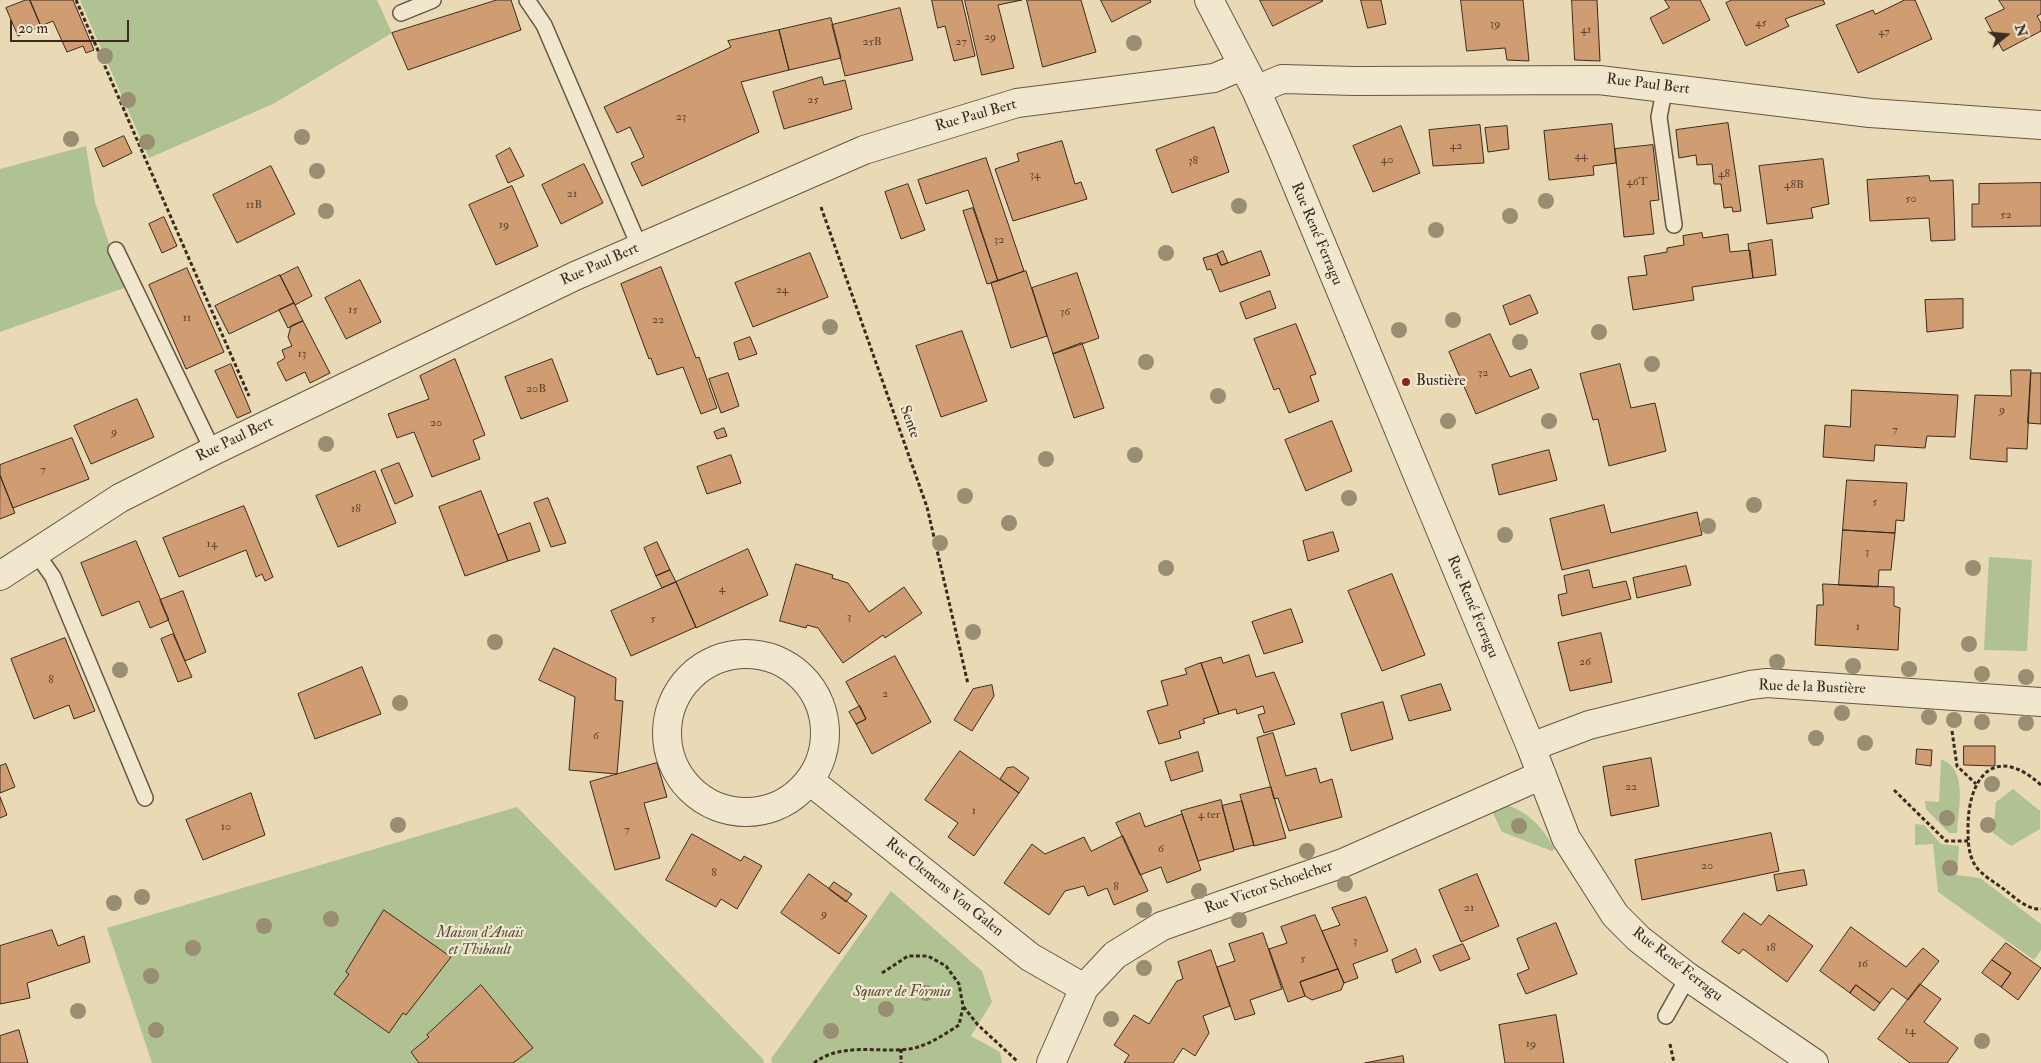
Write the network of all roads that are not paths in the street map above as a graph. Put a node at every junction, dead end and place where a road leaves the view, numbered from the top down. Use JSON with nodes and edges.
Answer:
{"nodes":[{"id":1,"x":433,"y":0,"type":"edge"},
{"id":2,"x":527,"y":0,"type":"edge"},
{"id":3,"x":1209,"y":0,"type":"edge"},
{"id":4,"x":401,"y":13,"type":"dead end"},
{"id":5,"x":1242,"y":66,"type":"junction"},
{"id":6,"x":1665,"y":87,"type":"junction"},
{"id":7,"x":1256,"y":90,"type":"junction"},
{"id":8,"x":2041,"y":125,"type":"edge"},
{"id":9,"x":1674,"y":225,"type":"dead end"},
{"id":10,"x":640,"y":248,"type":"junction"},
{"id":11,"x":116,"y":250,"type":"dead end"},
{"id":12,"x":213,"y":451,"type":"junction"},
{"id":13,"x":36,"y":553,"type":"junction"},
{"id":14,"x":0,"y":576,"type":"edge"},
{"id":15,"x":2041,"y":702,"type":"edge"},
{"id":16,"x":1531,"y":747,"type":"junction"},
{"id":17,"x":1542,"y":775,"type":"junction"},
{"id":18,"x":810,"y":781,"type":"junction"},
{"id":19,"x":145,"y":798,"type":"dead end"},
{"id":20,"x":1688,"y":977,"type":"junction"},
{"id":21,"x":1084,"y":988,"type":"junction"},
{"id":22,"x":1666,"y":1016,"type":"dead end"},
{"id":23,"x":1051,"y":1063,"type":"edge"},
{"id":24,"x":1814,"y":1063,"type":"edge"}],
"edges":[{"from":1,"to":4,"type":"lane"},
{"from":2,"to":10,"type":"lane"},
{"from":3,"to":5,"type":"street","name":"Rue René Ferragu"},
{"from":5,"to":7,"type":"street","name":"Rue René Ferragu"},
{"from":5,"to":10,"type":"street","name":"Rue Paul Bert"},
{"from":6,"to":7,"type":"street","name":"Rue Paul Bert"},
{"from":6,"to":8,"type":"street","name":"Rue Paul Bert"},
{"from":6,"to":9,"type":"lane"},
{"from":7,"to":16,"type":"street","name":"Rue René Ferragu"},
{"from":10,"to":12,"type":"street","name":"Rue Paul Bert"},
{"from":11,"to":12,"type":"lane"},
{"from":12,"to":13,"type":"street","name":"Rue Paul Bert"},
{"from":13,"to":14,"type":"street","name":"Rue Paul Bert"},
{"from":13,"to":19,"type":"lane"},
{"from":15,"to":16,"type":"street","name":"Rue de la Bustière"},
{"from":16,"to":17,"type":"street","name":"Rue René Ferragu"},
{"from":17,"to":20,"type":"street","name":"Rue René Ferragu"},
{"from":17,"to":21,"type":"street","name":"Rue Victor Schoelcher"},
{"from":18,"to":18,"type":"street"},
{"from":18,"to":21,"type":"street","name":"Rue Clemens Von Galen"},
{"from":20,"to":22,"type":"lane"},
{"from":20,"to":24,"type":"street","name":"Rue René Ferragu"},
{"from":21,"to":23,"type":"street","name":"Rue Victor Schoelcher"}]}
